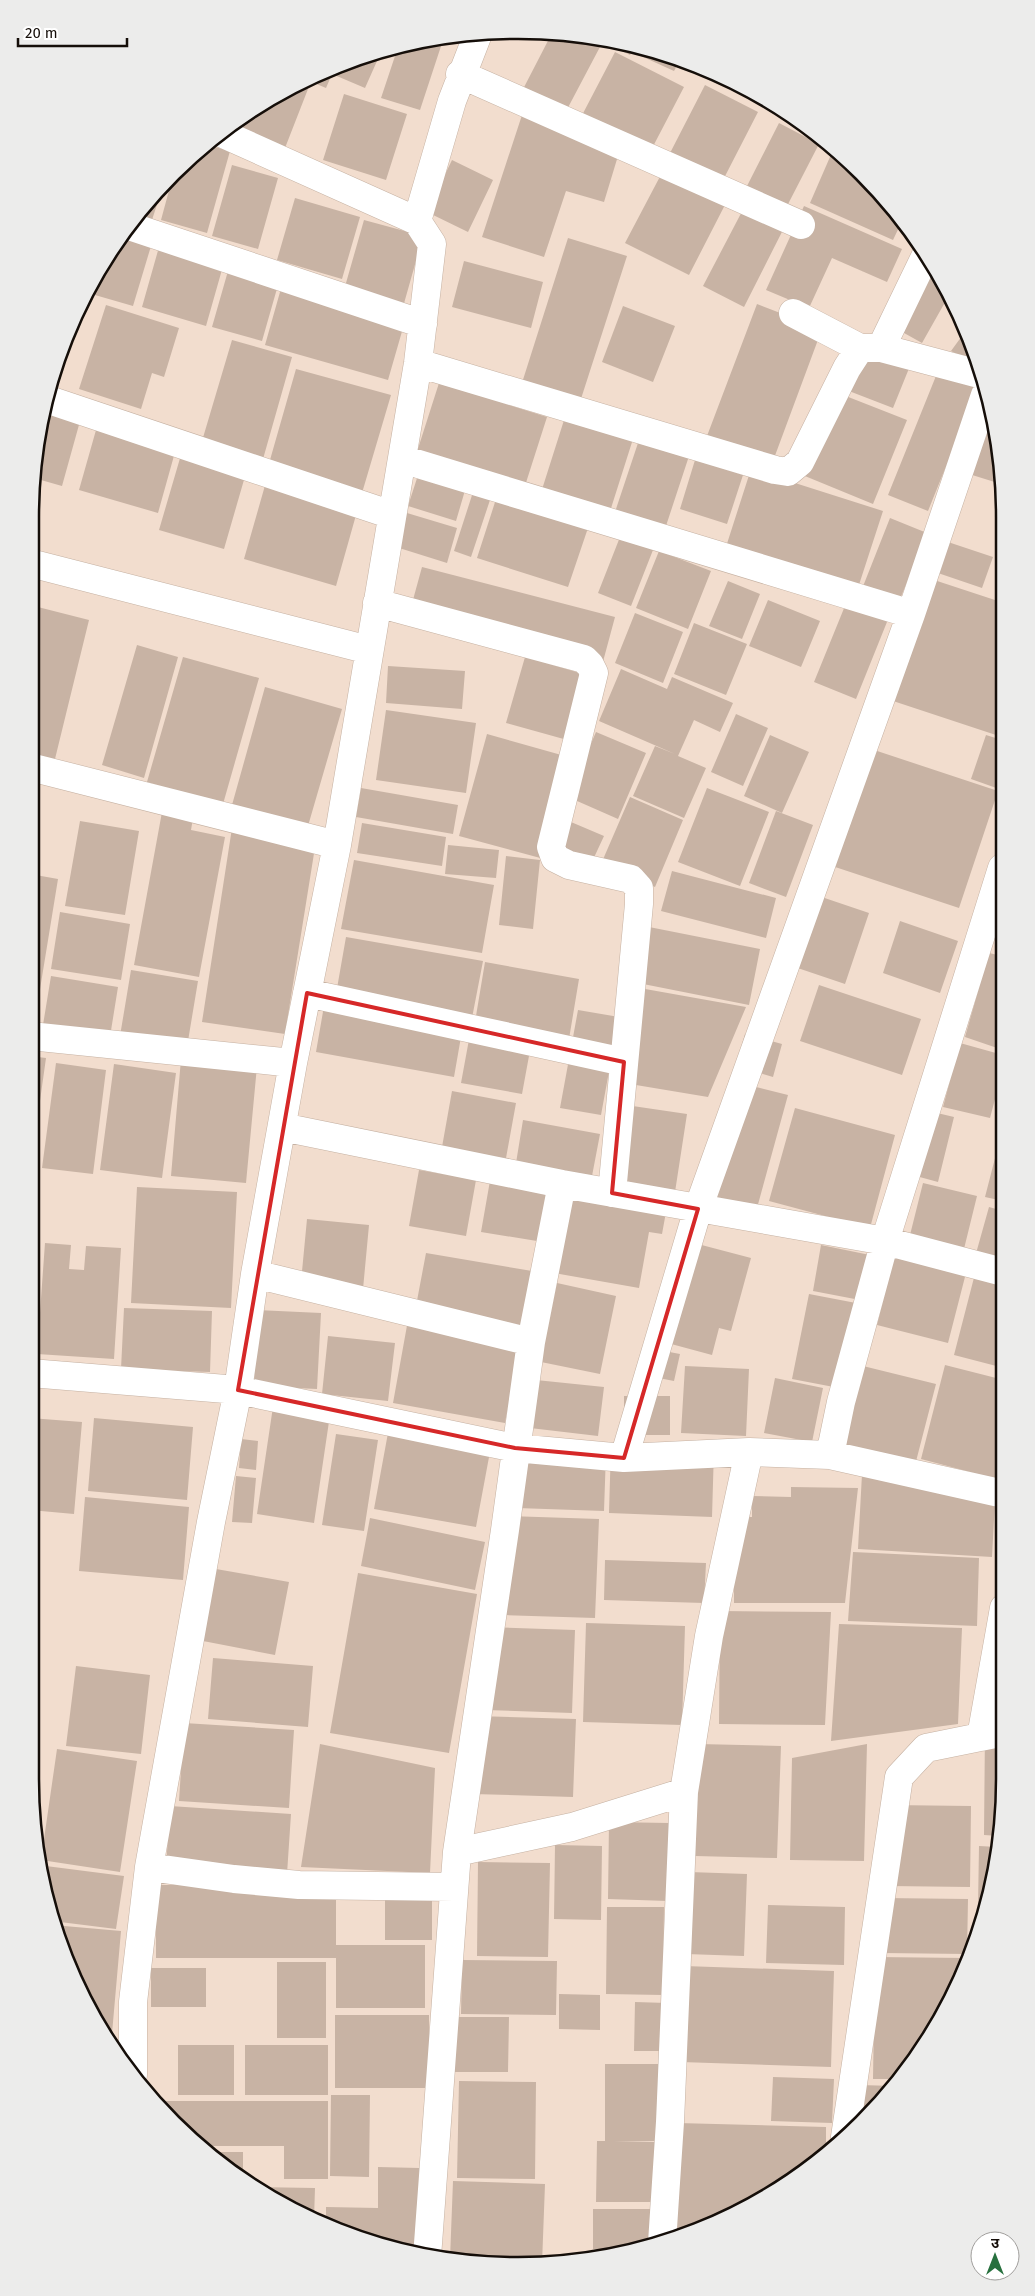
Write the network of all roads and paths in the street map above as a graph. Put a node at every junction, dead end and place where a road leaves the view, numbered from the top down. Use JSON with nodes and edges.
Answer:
{"nodes":[{"id":1,"x":475,"y":41,"type":"edge"},
{"id":2,"x":460,"y":74,"type":"junction"},
{"id":3,"x":228,"y":136,"type":"edge"},
{"id":4,"x":417,"y":221,"type":"junction"},
{"id":5,"x":801,"y":225,"type":"dead end"},
{"id":6,"x":136,"y":228,"type":"edge"},
{"id":7,"x":922,"y":262,"type":"edge"},
{"id":8,"x":793,"y":313,"type":"dead end"},
{"id":9,"x":422,"y":324,"type":"junction"},
{"id":10,"x":870,"y":348,"type":"junction"},
{"id":11,"x":418,"y":363,"type":"junction"},
{"id":12,"x":974,"y":372,"type":"edge"},
{"id":13,"x":53,"y":401,"type":"edge"},
{"id":14,"x":982,"y":403,"type":"edge"},
{"id":15,"x":402,"y":459,"type":"junction"},
{"id":16,"x":392,"y":514,"type":"junction"},
{"id":17,"x":39,"y":564,"type":"edge"},
{"id":18,"x":377,"y":603,"type":"junction"},
{"id":19,"x":911,"y":614,"type":"junction"},
{"id":20,"x":369,"y":650,"type":"junction"},
{"id":21,"x":39,"y":769,"type":"edge"},
{"id":22,"x":338,"y":845,"type":"junction"},
{"id":23,"x":996,"y":887,"type":"edge"},
{"id":24,"x":307,"y":993,"type":"junction"},
{"id":25,"x":39,"y":1037,"type":"edge"},
{"id":26,"x":624,"y":1062,"type":"junction"},
{"id":27,"x":293,"y":1063,"type":"junction"},
{"id":28,"x":282,"y":1127,"type":"junction"},
{"id":29,"x":562,"y":1184,"type":"junction"},
{"id":30,"x":612,"y":1193,"type":"junction"},
{"id":31,"x":698,"y":1208,"type":"junction"},
{"id":32,"x":885,"y":1241,"type":"junction"},
{"id":33,"x":996,"y":1270,"type":"edge"},
{"id":34,"x":255,"y":1274,"type":"junction"},
{"id":35,"x":531,"y":1342,"type":"junction"},
{"id":36,"x":39,"y":1374,"type":"edge"},
{"id":37,"x":238,"y":1390,"type":"junction"},
{"id":38,"x":515,"y":1448,"type":"junction"},
{"id":39,"x":749,"y":1452,"type":"junction"},
{"id":40,"x":830,"y":1454,"type":"junction"},
{"id":41,"x":624,"y":1458,"type":"junction"},
{"id":42,"x":996,"y":1492,"type":"edge"},
{"id":43,"x":996,"y":1700,"type":"edge"},
{"id":44,"x":993,"y":1735,"type":"edge"},
{"id":45,"x":684,"y":1792,"type":"junction"},
{"id":46,"x":456,"y":1852,"type":"junction"},
{"id":47,"x":149,"y":1867,"type":"junction"},
{"id":48,"x":454,"y":1887,"type":"junction"},
{"id":49,"x":133,"y":2063,"type":"edge"},
{"id":50,"x":847,"y":2126,"type":"edge"},
{"id":51,"x":663,"y":2235,"type":"edge"},
{"id":52,"x":428,"y":2249,"type":"edge"}],
"edges":[{"from":1,"to":2,"type":"street"},
{"from":2,"to":4,"type":"street"},
{"from":2,"to":5,"type":"street"},
{"from":3,"to":4,"type":"street"},
{"from":4,"to":9,"type":"street"},
{"from":6,"to":9,"type":"street"},
{"from":7,"to":10,"type":"street"},
{"from":8,"to":10,"type":"street"},
{"from":9,"to":11,"type":"street"},
{"from":10,"to":11,"type":"street"},
{"from":10,"to":12,"type":"street"},
{"from":11,"to":15,"type":"street"},
{"from":13,"to":16,"type":"street"},
{"from":14,"to":19,"type":"street"},
{"from":15,"to":16,"type":"street"},
{"from":15,"to":19,"type":"street"},
{"from":16,"to":18,"type":"street"},
{"from":17,"to":20,"type":"street"},
{"from":18,"to":20,"type":"street"},
{"from":18,"to":26,"type":"street"},
{"from":19,"to":31,"type":"street"},
{"from":20,"to":22,"type":"street"},
{"from":21,"to":22,"type":"street"},
{"from":22,"to":24,"type":"street"},
{"from":23,"to":32,"type":"street"},
{"from":24,"to":26,"type":"street"},
{"from":24,"to":27,"type":"street"},
{"from":25,"to":27,"type":"street"},
{"from":26,"to":30,"type":"street"},
{"from":27,"to":28,"type":"street"},
{"from":28,"to":29,"type":"street"},
{"from":28,"to":34,"type":"street"},
{"from":29,"to":30,"type":"street"},
{"from":29,"to":35,"type":"street"},
{"from":30,"to":31,"type":"street"},
{"from":31,"to":32,"type":"street"},
{"from":31,"to":41,"type":"street"},
{"from":32,"to":33,"type":"street"},
{"from":32,"to":40,"type":"street"},
{"from":34,"to":35,"type":"street"},
{"from":34,"to":37,"type":"street"},
{"from":35,"to":38,"type":"street"},
{"from":36,"to":37,"type":"street"},
{"from":37,"to":38,"type":"street"},
{"from":37,"to":47,"type":"street"},
{"from":38,"to":41,"type":"street"},
{"from":38,"to":46,"type":"street"},
{"from":39,"to":40,"type":"street"},
{"from":39,"to":41,"type":"street"},
{"from":39,"to":45,"type":"street"},
{"from":40,"to":42,"type":"street"},
{"from":43,"to":44,"type":"street"},
{"from":44,"to":50,"type":"street"},
{"from":45,"to":46,"type":"street"},
{"from":45,"to":51,"type":"street"},
{"from":46,"to":48,"type":"street"},
{"from":47,"to":48,"type":"street"},
{"from":47,"to":49,"type":"street"},
{"from":48,"to":52,"type":"street"}]}
